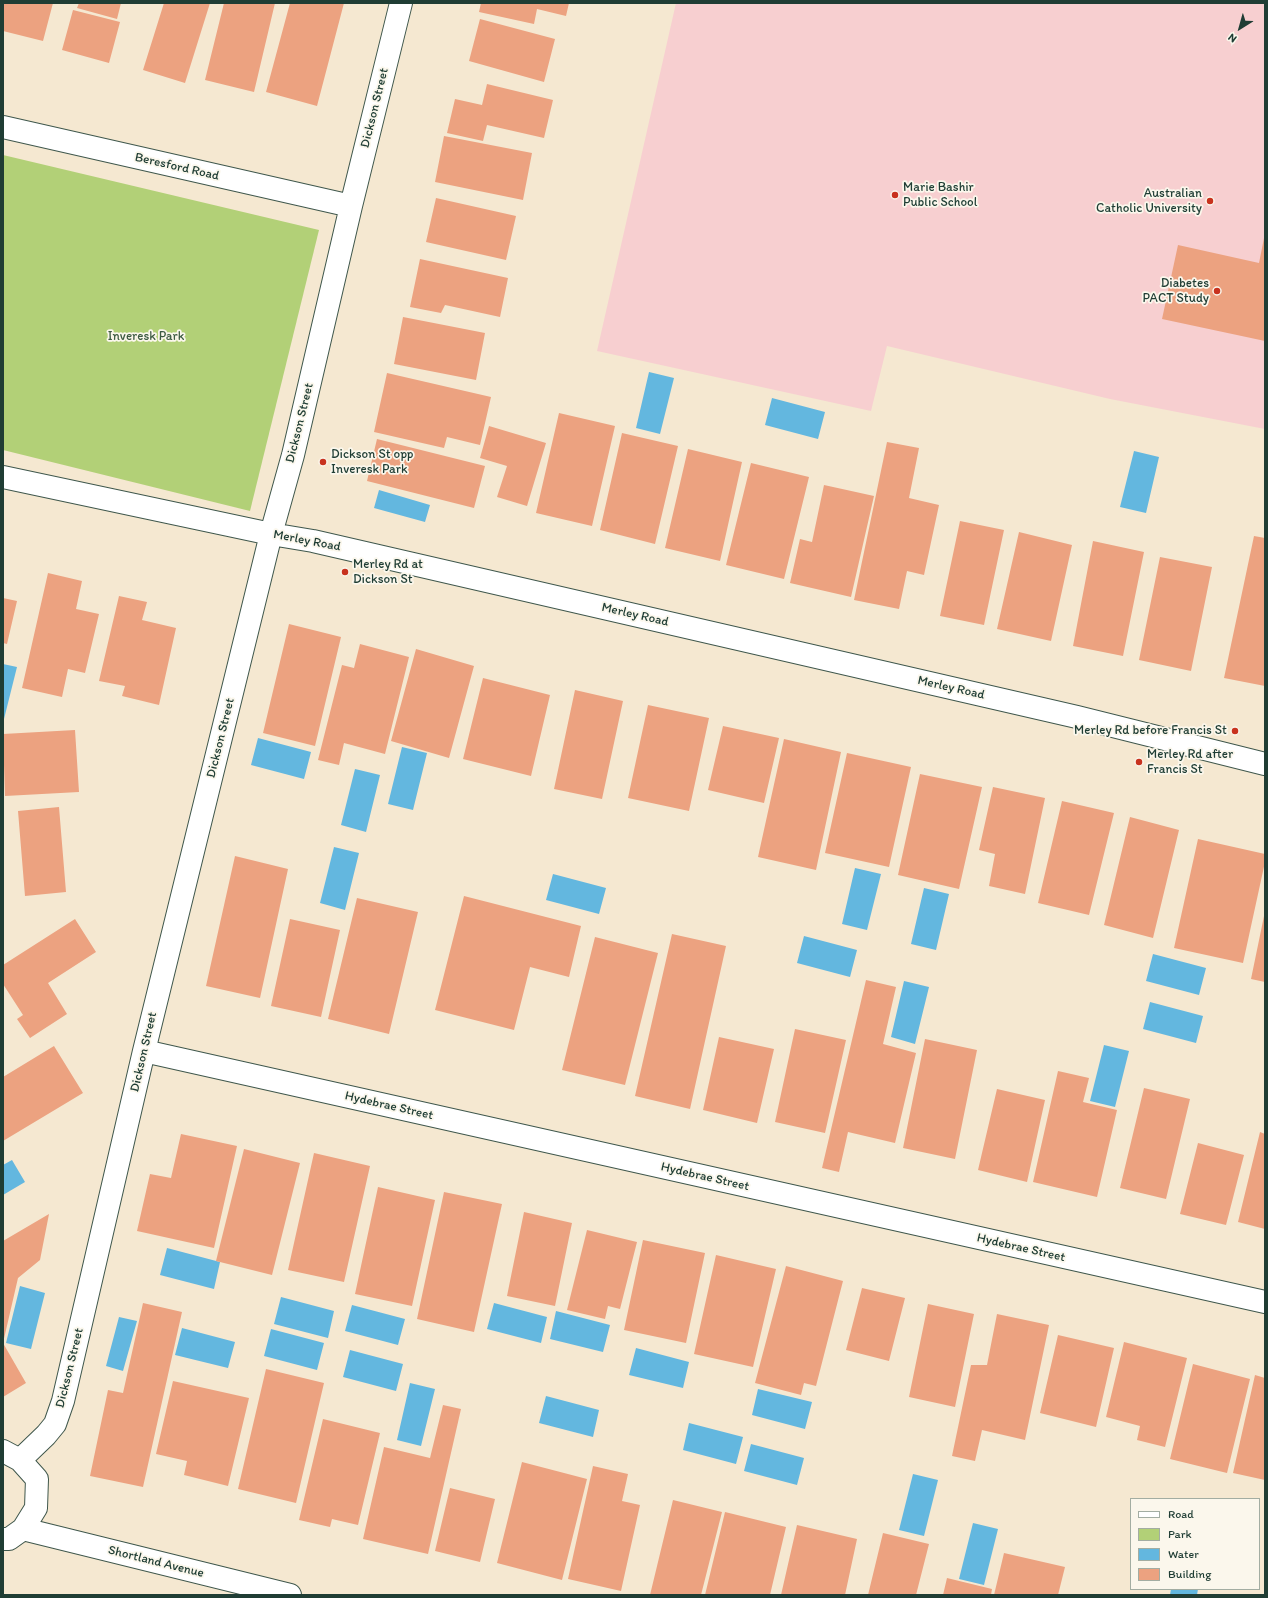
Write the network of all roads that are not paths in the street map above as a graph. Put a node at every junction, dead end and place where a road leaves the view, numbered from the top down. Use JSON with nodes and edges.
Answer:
{"nodes":[{"id":1,"x":401,"y":3,"type":"edge"},
{"id":2,"x":3,"y":127,"type":"edge"},
{"id":3,"x":351,"y":206,"type":"junction"},
{"id":4,"x":3,"y":477,"type":"edge"},
{"id":5,"x":271,"y":534,"type":"junction"},
{"id":6,"x":1265,"y":764,"type":"edge"},
{"id":7,"x":144,"y":1052,"type":"junction"},
{"id":8,"x":1265,"y":1302,"type":"edge"},
{"id":9,"x":12,"y":1455,"type":"edge"},
{"id":10,"x":23,"y":1529,"type":"junction"},
{"id":11,"x":3,"y":1539,"type":"edge"},
{"id":12,"x":290,"y":1595,"type":"edge"}],
"edges":[{"from":1,"to":3,"type":"street","name":"Dickson Street"},
{"from":2,"to":3,"type":"street","name":"Beresford Road"},
{"from":3,"to":5,"type":"street","name":"Dickson Street"},
{"from":4,"to":5,"type":"street","name":"Merley Road"},
{"from":5,"to":6,"type":"street","name":"Merley Road"},
{"from":5,"to":7,"type":"street","name":"Dickson Street"},
{"from":7,"to":8,"type":"street","name":"Hydebrae Street"},
{"from":7,"to":9,"type":"street","name":"Dickson Street"},
{"from":9,"to":10,"type":"street"},
{"from":10,"to":11,"type":"street"},
{"from":10,"to":12,"type":"street","name":"Shortland Avenue"}]}
